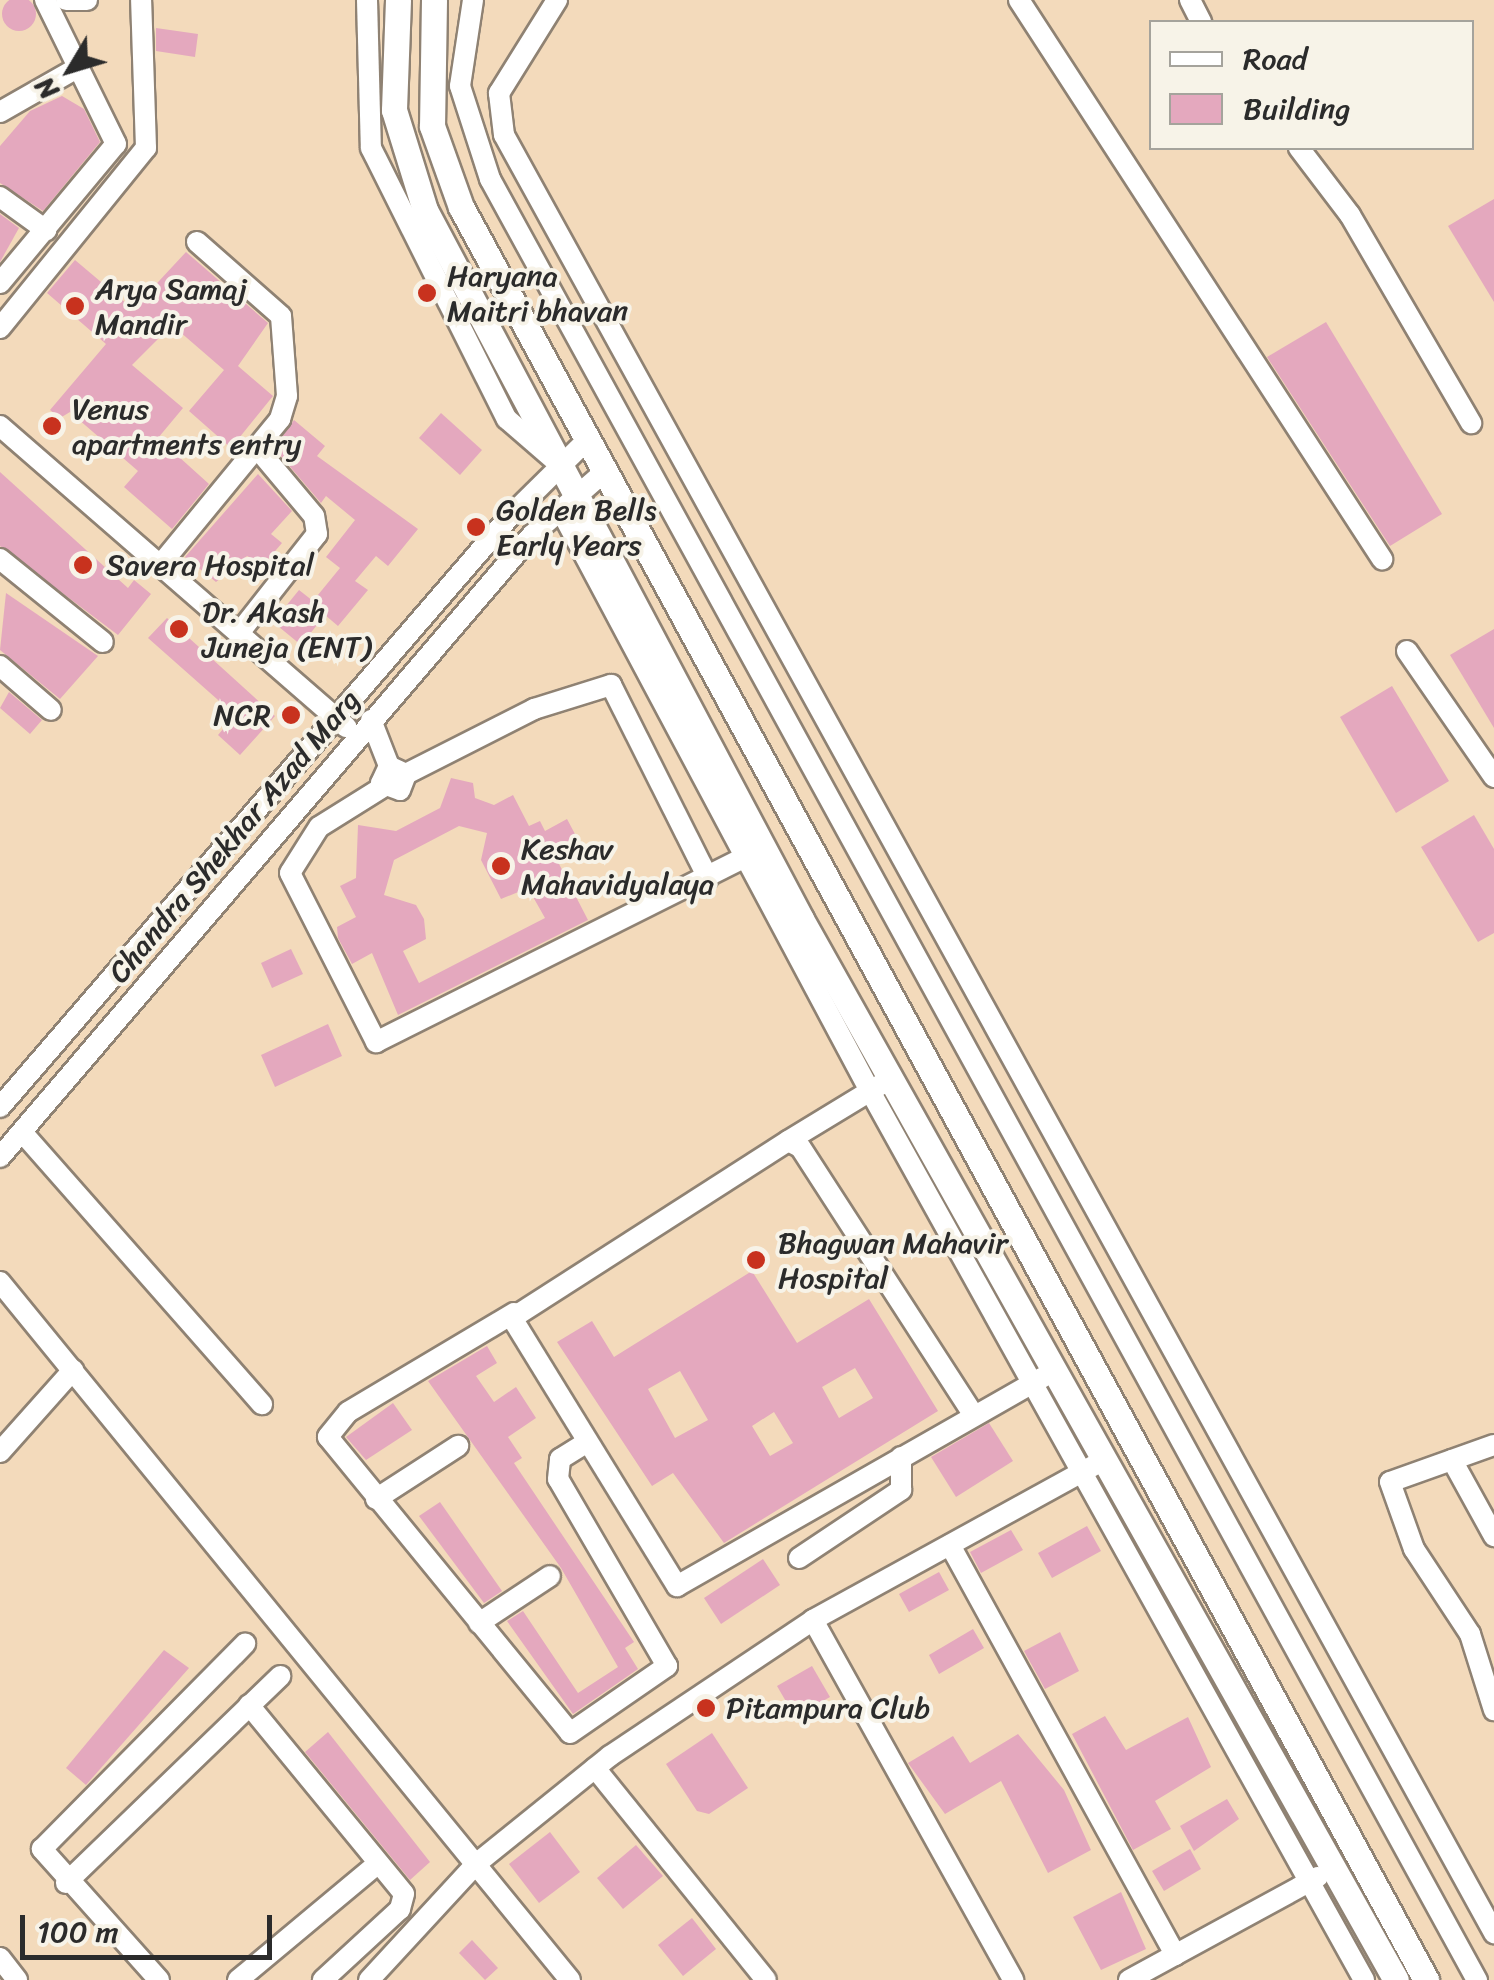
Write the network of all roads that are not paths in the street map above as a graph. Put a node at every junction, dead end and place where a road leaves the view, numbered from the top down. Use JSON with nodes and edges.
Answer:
{"nodes":[{"id":1,"x":44,"y":0,"type":"edge"},
{"id":2,"x":66,"y":0,"type":"edge"},
{"id":3,"x":87,"y":0,"type":"edge"},
{"id":4,"x":141,"y":0,"type":"edge"},
{"id":5,"x":367,"y":0,"type":"edge"},
{"id":6,"x":398,"y":0,"type":"edge"},
{"id":7,"x":434,"y":0,"type":"edge"},
{"id":8,"x":473,"y":0,"type":"edge"},
{"id":9,"x":557,"y":0,"type":"edge"},
{"id":10,"x":1019,"y":0,"type":"edge"},
{"id":11,"x":79,"y":67,"type":"junction"},
{"id":12,"x":0,"y":112,"type":"edge"},
{"id":13,"x":1301,"y":150,"type":"edge"},
{"id":14,"x":0,"y":197,"type":"edge"},
{"id":15,"x":46,"y":230,"type":"junction"},
{"id":16,"x":198,"y":242,"type":"dead end"},
{"id":17,"x":0,"y":283,"type":"edge"},
{"id":18,"x":0,"y":328,"type":"edge"},
{"id":19,"x":1470,"y":423,"type":"dead end"},
{"id":20,"x":0,"y":426,"type":"edge"},
{"id":21,"x":586,"y":441,"type":"junction"},
{"id":22,"x":256,"y":447,"type":"junction"},
{"id":23,"x":559,"y":464,"type":"junction"},
{"id":24,"x":603,"y":472,"type":"junction"},
{"id":25,"x":568,"y":502,"type":"junction"},
{"id":26,"x":0,"y":559,"type":"edge"},
{"id":27,"x":1382,"y":559,"type":"dead end"},
{"id":28,"x":161,"y":564,"type":"junction"},
{"id":29,"x":239,"y":633,"type":"junction"},
{"id":30,"x":103,"y":642,"type":"dead end"},
{"id":31,"x":1407,"y":651,"type":"dead end"},
{"id":32,"x":0,"y":666,"type":"edge"},
{"id":33,"x":51,"y":710,"type":"dead end"},
{"id":34,"x":336,"y":718,"type":"junction"},
{"id":35,"x":371,"y":720,"type":"junction"},
{"id":36,"x":357,"y":736,"type":"junction"},
{"id":37,"x":398,"y":770,"type":"junction"},
{"id":38,"x":1494,"y":778,"type":"edge"},
{"id":39,"x":755,"y":852,"type":"junction"},
{"id":40,"x":708,"y":878,"type":"junction"},
{"id":41,"x":879,"y":1085,"type":"junction"},
{"id":42,"x":0,"y":1107,"type":"edge"},
{"id":43,"x":22,"y":1132,"type":"junction"},
{"id":44,"x":788,"y":1141,"type":"junction"},
{"id":45,"x":0,"y":1158,"type":"edge"},
{"id":46,"x":0,"y":1282,"type":"edge"},
{"id":47,"x":514,"y":1313,"type":"junction"},
{"id":48,"x":1086,"y":1357,"type":"junction"},
{"id":49,"x":73,"y":1370,"type":"junction"},
{"id":50,"x":1044,"y":1376,"type":"junction"},
{"id":51,"x":262,"y":1404,"type":"dead end"},
{"id":52,"x":973,"y":1414,"type":"junction"},
{"id":53,"x":584,"y":1444,"type":"junction"},
{"id":54,"x":1494,"y":1444,"type":"edge"},
{"id":55,"x":458,"y":1446,"type":"dead end"},
{"id":56,"x":0,"y":1452,"type":"edge"},
{"id":57,"x":901,"y":1458,"type":"junction"},
{"id":58,"x":1452,"y":1460,"type":"junction"},
{"id":59,"x":1094,"y":1466,"type":"junction"},
{"id":60,"x":376,"y":1498,"type":"junction"},
{"id":61,"x":1494,"y":1536,"type":"edge"},
{"id":62,"x":950,"y":1545,"type":"junction"},
{"id":63,"x":799,"y":1558,"type":"dead end"},
{"id":64,"x":550,"y":1576,"type":"dead end"},
{"id":65,"x":813,"y":1620,"type":"junction"},
{"id":66,"x":479,"y":1623,"type":"junction"},
{"id":67,"x":246,"y":1644,"type":"dead end"},
{"id":68,"x":280,"y":1676,"type":"dead end"},
{"id":69,"x":249,"y":1705,"type":"junction"},
{"id":70,"x":1494,"y":1710,"type":"edge"},
{"id":71,"x":595,"y":1768,"type":"junction"},
{"id":72,"x":377,"y":1864,"type":"junction"},
{"id":73,"x":476,"y":1864,"type":"junction"},
{"id":74,"x":1333,"y":1869,"type":"junction"},
{"id":75,"x":1309,"y":1882,"type":"junction"},
{"id":76,"x":66,"y":1883,"type":"junction"},
{"id":77,"x":405,"y":1902,"type":"junction"},
{"id":78,"x":422,"y":1922,"type":"junction"},
{"id":79,"x":1494,"y":1934,"type":"edge"},
{"id":80,"x":1175,"y":1955,"type":"junction"},
{"id":81,"x":0,"y":1958,"type":"edge"},
{"id":82,"x":17,"y":1980,"type":"edge"},
{"id":83,"x":159,"y":1980,"type":"edge"},
{"id":84,"x":238,"y":1980,"type":"edge"},
{"id":85,"x":323,"y":1980,"type":"edge"},
{"id":86,"x":369,"y":1980,"type":"edge"},
{"id":87,"x":570,"y":1980,"type":"edge"},
{"id":88,"x":766,"y":1980,"type":"edge"},
{"id":89,"x":1013,"y":1980,"type":"edge"},
{"id":90,"x":1129,"y":1980,"type":"edge"},
{"id":91,"x":1364,"y":1980,"type":"edge"},
{"id":92,"x":1396,"y":1980,"type":"edge"},
{"id":93,"x":1426,"y":1980,"type":"edge"},
{"id":94,"x":1477,"y":1980,"type":"edge"}],
"edges":[{"from":1,"to":11,"type":"street"},
{"from":2,"to":3,"type":"street"},
{"from":4,"to":18,"type":"street"},
{"from":5,"to":23,"type":"street"},
{"from":6,"to":23,"type":"main road"},
{"from":7,"to":21,"type":"main road"},
{"from":8,"to":94,"type":"street"},
{"from":9,"to":79,"type":"street"},
{"from":10,"to":27,"type":"street"},
{"from":11,"to":12,"type":"street"},
{"from":11,"to":15,"type":"street"},
{"from":13,"to":19,"type":"street"},
{"from":14,"to":15,"type":"street"},
{"from":15,"to":17,"type":"street"},
{"from":16,"to":22,"type":"street"},
{"from":20,"to":28,"type":"street"},
{"from":21,"to":23,"type":"street","name":"Chandra Shekhar Azad Marg"},
{"from":21,"to":24,"type":"main road"},
{"from":22,"to":28,"type":"street"},
{"from":22,"to":29,"type":"street"},
{"from":23,"to":25,"type":"main road"},
{"from":23,"to":34,"type":"street","name":"Chandra Shekhar Azad Marg"},
{"from":24,"to":25,"type":"street","name":"Chandra Shekhar Azad Marg"},
{"from":24,"to":48,"type":"main road"},
{"from":25,"to":35,"type":"street","name":"Chandra Shekhar Azad Marg"},
{"from":25,"to":39,"type":"main road"},
{"from":26,"to":30,"type":"street"},
{"from":28,"to":29,"type":"street"},
{"from":29,"to":34,"type":"street"},
{"from":31,"to":38,"type":"street"},
{"from":32,"to":33,"type":"street"},
{"from":34,"to":36,"type":"street"},
{"from":34,"to":42,"type":"street","name":"Chandra Shekhar Azad Marg"},
{"from":35,"to":36,"type":"street","name":"Chandra Shekhar Azad Marg"},
{"from":35,"to":37,"type":"street"},
{"from":36,"to":43,"type":"street","name":"Chandra Shekhar Azad Marg"},
{"from":37,"to":40,"type":"street"},
{"from":37,"to":40,"type":"street"},
{"from":39,"to":40,"type":"street"},
{"from":39,"to":41,"type":"main road"},
{"from":41,"to":44,"type":"street"},
{"from":41,"to":50,"type":"main road"},
{"from":43,"to":45,"type":"street","name":"Chandra Shekhar Azad Marg"},
{"from":43,"to":51,"type":"street"},
{"from":44,"to":47,"type":"street"},
{"from":44,"to":52,"type":"street"},
{"from":46,"to":49,"type":"street"},
{"from":47,"to":53,"type":"street"},
{"from":47,"to":60,"type":"street"},
{"from":48,"to":50,"type":"main road"},
{"from":48,"to":93,"type":"main road"},
{"from":49,"to":56,"type":"street"},
{"from":49,"to":73,"type":"street"},
{"from":50,"to":52,"type":"street"},
{"from":50,"to":59,"type":"main road"},
{"from":52,"to":57,"type":"street"},
{"from":53,"to":57,"type":"street"},
{"from":53,"to":66,"type":"street"},
{"from":54,"to":58,"type":"street"},
{"from":55,"to":60,"type":"street"},
{"from":57,"to":63,"type":"street"},
{"from":58,"to":61,"type":"street"},
{"from":58,"to":70,"type":"street"},
{"from":59,"to":62,"type":"street"},
{"from":59,"to":74,"type":"main road"},
{"from":59,"to":75,"type":"street"},
{"from":60,"to":66,"type":"street"},
{"from":62,"to":65,"type":"street"},
{"from":62,"to":80,"type":"street"},
{"from":64,"to":66,"type":"street"},
{"from":65,"to":71,"type":"street"},
{"from":65,"to":89,"type":"street"},
{"from":67,"to":76,"type":"street"},
{"from":68,"to":69,"type":"street"},
{"from":69,"to":72,"type":"street"},
{"from":69,"to":76,"type":"street"},
{"from":71,"to":73,"type":"street"},
{"from":71,"to":88,"type":"street"},
{"from":72,"to":77,"type":"street"},
{"from":72,"to":84,"type":"street"},
{"from":73,"to":78,"type":"street"},
{"from":73,"to":87,"type":"street"},
{"from":74,"to":75,"type":"street"},
{"from":74,"to":92,"type":"main road"},
{"from":75,"to":80,"type":"street"},
{"from":75,"to":91,"type":"street"},
{"from":76,"to":83,"type":"street"},
{"from":77,"to":78,"type":"street"},
{"from":77,"to":85,"type":"street"},
{"from":78,"to":86,"type":"street"},
{"from":80,"to":90,"type":"street"},
{"from":81,"to":82,"type":"street"}]}
